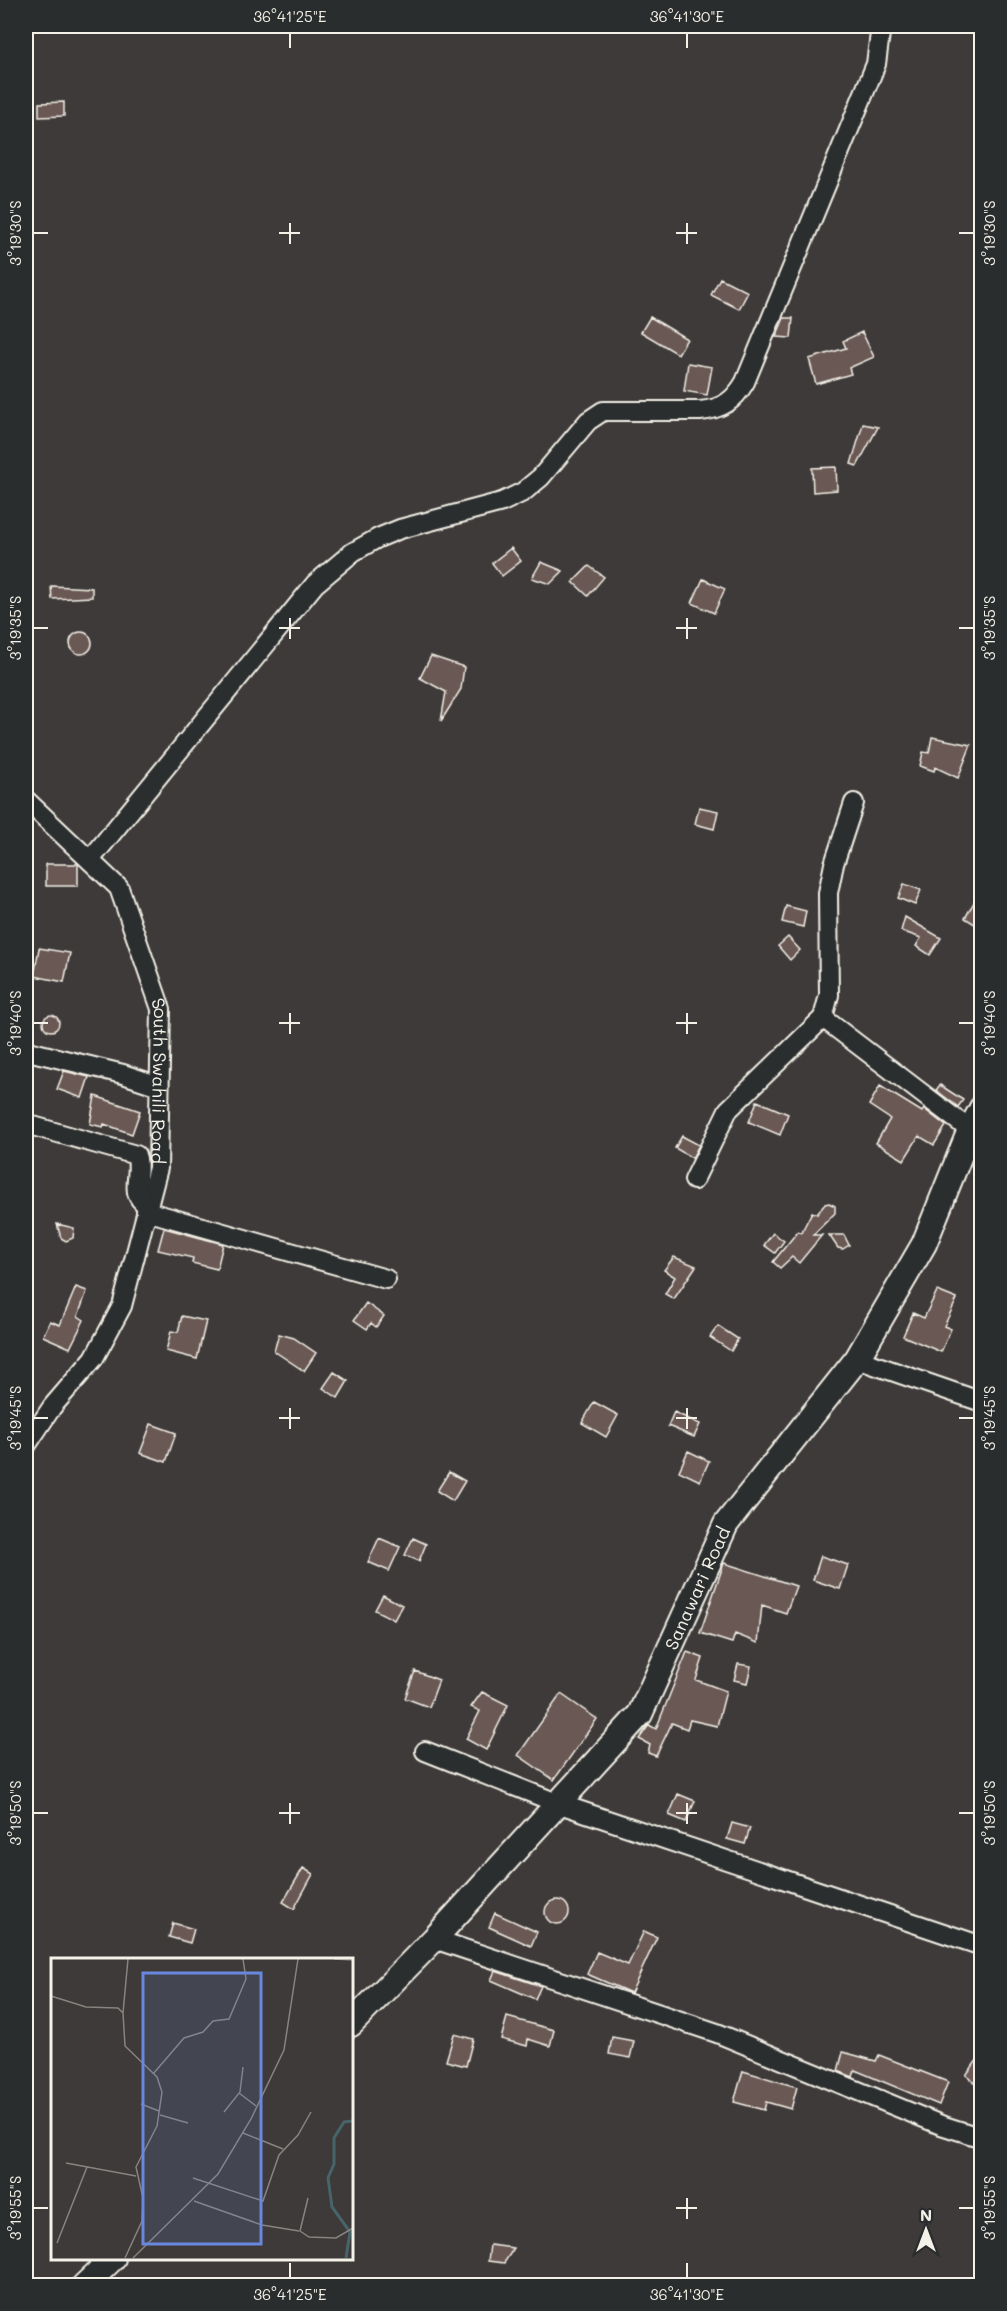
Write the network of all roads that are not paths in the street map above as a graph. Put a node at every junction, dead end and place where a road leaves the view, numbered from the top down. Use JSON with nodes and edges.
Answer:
{"nodes":[{"id":1,"x":881,"y":26,"type":"edge"},
{"id":2,"x":26,"y":800,"type":"edge"},
{"id":3,"x":854,"y":803,"type":"dead end"},
{"id":4,"x":90,"y":860,"type":"junction"},
{"id":5,"x":823,"y":1018,"type":"junction"},
{"id":6,"x":32,"y":1052,"type":"dead end"},
{"id":7,"x":159,"y":1086,"type":"junction"},
{"id":8,"x":981,"y":1108,"type":"edge"},
{"id":9,"x":26,"y":1124,"type":"edge"},
{"id":10,"x":970,"y":1130,"type":"junction"},
{"id":11,"x":694,"y":1180,"type":"dead end"},
{"id":12,"x":147,"y":1208,"type":"junction"},
{"id":13,"x":386,"y":1279,"type":"dead end"},
{"id":14,"x":857,"y":1359,"type":"junction"},
{"id":15,"x":981,"y":1402,"type":"edge"},
{"id":16,"x":26,"y":1446,"type":"edge"},
{"id":17,"x":425,"y":1751,"type":"dead end"},
{"id":18,"x":558,"y":1803,"type":"junction"},
{"id":19,"x":434,"y":1939,"type":"junction"},
{"id":20,"x":981,"y":1946,"type":"edge"},
{"id":21,"x":352,"y":2024,"type":"edge"},
{"id":22,"x":981,"y":2138,"type":"edge"},
{"id":23,"x":112,"y":2260,"type":"edge"},
{"id":24,"x":84,"y":2286,"type":"edge"}],
"edges":[{"from":1,"to":4,"type":"street"},
{"from":2,"to":4,"type":"street","name":"South Swahili Road"},
{"from":3,"to":5,"type":"street"},
{"from":4,"to":7,"type":"street","name":"South Swahili Road"},
{"from":5,"to":10,"type":"street"},
{"from":5,"to":11,"type":"street"},
{"from":6,"to":7,"type":"street"},
{"from":7,"to":12,"type":"street","name":"South Swahili Road"},
{"from":8,"to":10,"type":"street","name":"Sanawari Road"},
{"from":9,"to":12,"type":"street"},
{"from":10,"to":14,"type":"street","name":"Sanawari Road"},
{"from":12,"to":13,"type":"street"},
{"from":12,"to":16,"type":"street","name":"South Swahili Road"},
{"from":14,"to":15,"type":"street"},
{"from":14,"to":18,"type":"street","name":"Sanawari Road"},
{"from":17,"to":18,"type":"street"},
{"from":18,"to":19,"type":"street","name":"Sanawari Road"},
{"from":18,"to":20,"type":"street"},
{"from":19,"to":21,"type":"street","name":"Sanawari Road"},
{"from":19,"to":22,"type":"street"},
{"from":23,"to":24,"type":"street"}]}
